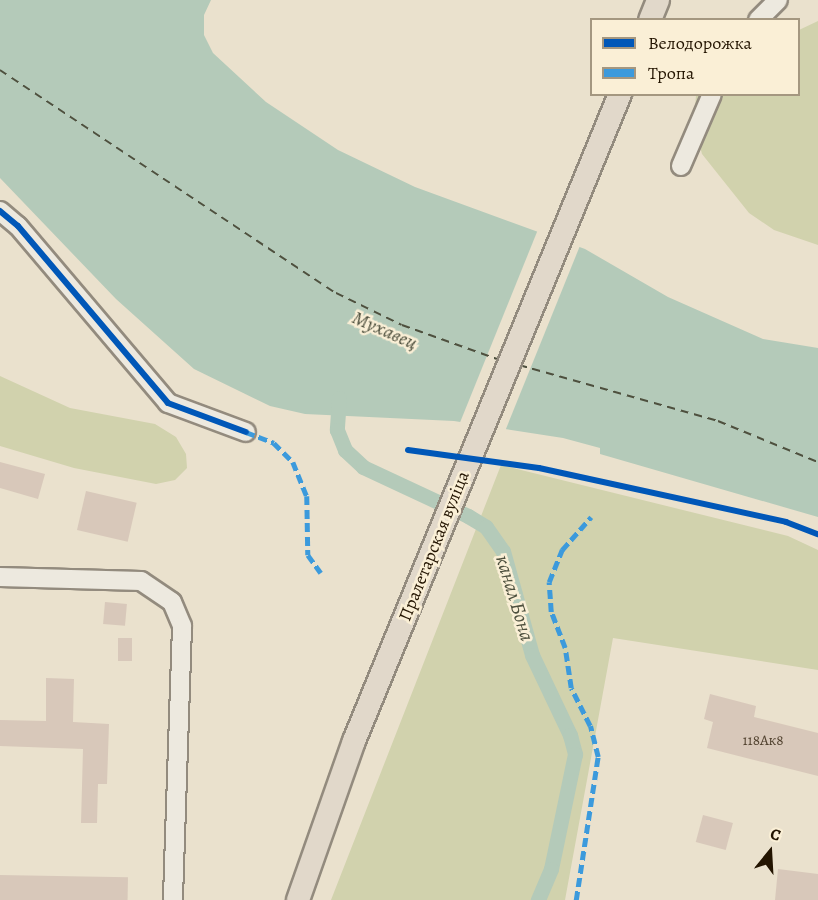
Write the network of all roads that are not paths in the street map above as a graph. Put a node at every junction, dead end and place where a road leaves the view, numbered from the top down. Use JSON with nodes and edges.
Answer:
{"nodes":[{"id":1,"x":658,"y":0,"type":"edge"},
{"id":2,"x":778,"y":0,"type":"edge"},
{"id":3,"x":651,"y":18,"type":"edge"},
{"id":4,"x":760,"y":18,"type":"edge"},
{"id":5,"x":619,"y":96,"type":"edge"},
{"id":6,"x":711,"y":96,"type":"edge"},
{"id":7,"x":681,"y":166,"type":"dead end"},
{"id":8,"x":0,"y":211,"type":"edge"},
{"id":9,"x":246,"y":432,"type":"dead end"},
{"id":10,"x":0,"y":577,"type":"edge"},
{"id":11,"x":173,"y":900,"type":"edge"},
{"id":12,"x":298,"y":900,"type":"edge"}],
"edges":[{"from":1,"to":3,"type":"main road"},
{"from":2,"to":4,"type":"street"},
{"from":5,"to":12,"type":"main road","name":"Пралетарская вуліца"},
{"from":6,"to":7,"type":"street"},
{"from":8,"to":9,"type":"street"},
{"from":10,"to":11,"type":"street"}]}
